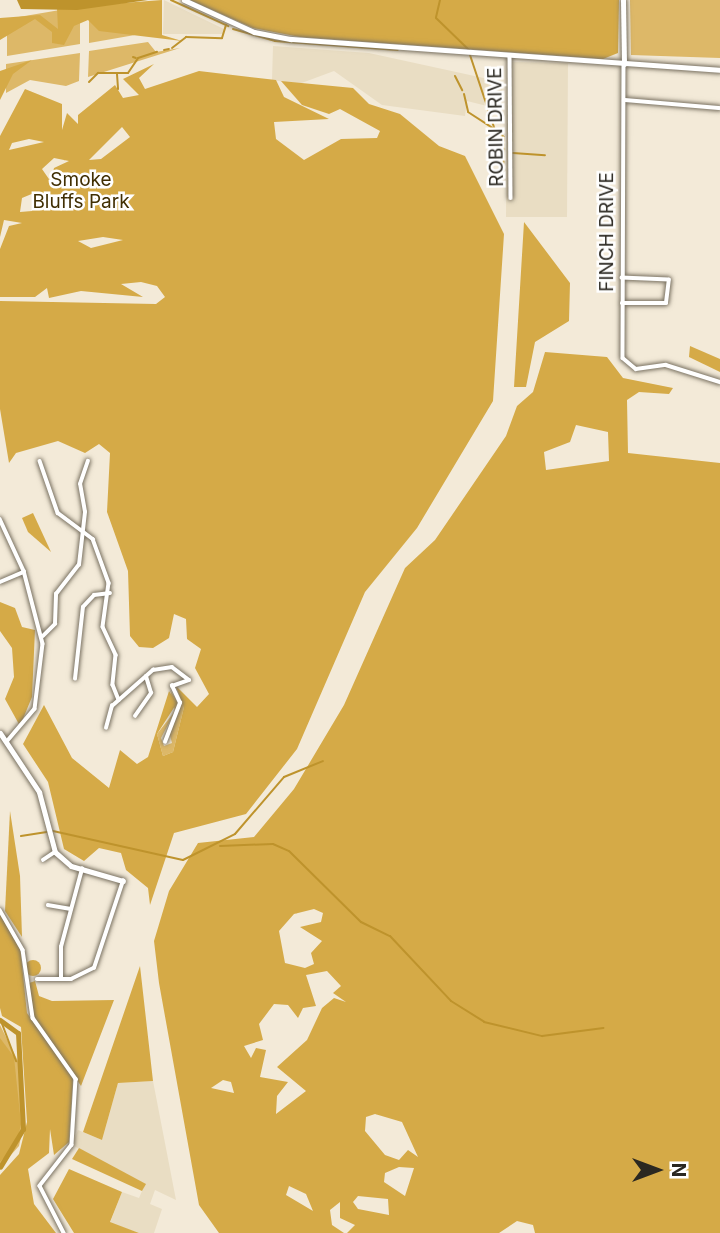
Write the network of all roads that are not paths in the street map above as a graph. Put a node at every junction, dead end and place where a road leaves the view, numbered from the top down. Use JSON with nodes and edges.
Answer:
{"nodes":[{"id":1,"x":184,"y":0,"type":"edge"},
{"id":2,"x":623,"y":0,"type":"edge"},
{"id":3,"x":510,"y":55,"type":"junction"},
{"id":4,"x":624,"y":64,"type":"junction"},
{"id":5,"x":720,"y":70,"type":"edge"},
{"id":6,"x":624,"y":100,"type":"junction"},
{"id":7,"x":720,"y":108,"type":"edge"},
{"id":8,"x":511,"y":198,"type":"dead end"},
{"id":9,"x":622,"y":278,"type":"junction"},
{"id":10,"x":622,"y":303,"type":"junction"},
{"id":11,"x":720,"y":382,"type":"edge"},
{"id":12,"x":40,"y":461,"type":"dead end"},
{"id":13,"x":88,"y":461,"type":"dead end"},
{"id":14,"x":0,"y":520,"type":"edge"},
{"id":15,"x":80,"y":529,"type":"junction"},
{"id":16,"x":24,"y":571,"type":"junction"},
{"id":17,"x":0,"y":582,"type":"edge"},
{"id":18,"x":110,"y":593,"type":"junction"},
{"id":19,"x":43,"y":636,"type":"junction"},
{"id":20,"x":146,"y":677,"type":"junction"},
{"id":21,"x":75,"y":679,"type":"dead end"},
{"id":22,"x":119,"y":700,"type":"junction"},
{"id":23,"x":135,"y":716,"type":"dead end"},
{"id":24,"x":106,"y":728,"type":"dead end"},
{"id":25,"x":0,"y":733,"type":"edge"},
{"id":26,"x":165,"y":742,"type":"dead end"},
{"id":27,"x":7,"y":743,"type":"junction"},
{"id":28,"x":55,"y":852,"type":"junction"},
{"id":29,"x":43,"y":860,"type":"dead end"},
{"id":30,"x":82,"y":869,"type":"junction"},
{"id":31,"x":123,"y":881,"type":"joint"},
{"id":32,"x":48,"y":905,"type":"dead end"},
{"id":33,"x":71,"y":909,"type":"junction"},
{"id":34,"x":0,"y":910,"type":"edge"},
{"id":35,"x":37,"y":979,"type":"dead end"},
{"id":36,"x":61,"y":979,"type":"junction"},
{"id":37,"x":64,"y":1233,"type":"edge"}],
"edges":[{"from":1,"to":3,"type":"street"},
{"from":2,"to":4,"type":"street","name":"FINCH DRIVE"},
{"from":3,"to":4,"type":"street"},
{"from":3,"to":8,"type":"street","name":"ROBIN DRIVE"},
{"from":4,"to":5,"type":"street"},
{"from":4,"to":6,"type":"street","name":"FINCH DRIVE"},
{"from":6,"to":7,"type":"street"},
{"from":6,"to":9,"type":"street","name":"FINCH DRIVE"},
{"from":9,"to":10,"type":"street","name":"FINCH DRIVE"},
{"from":9,"to":10,"type":"street"},
{"from":10,"to":11,"type":"street","name":"FINCH DRIVE"},
{"from":12,"to":15,"type":"street"},
{"from":13,"to":15,"type":"street"},
{"from":14,"to":16,"type":"street"},
{"from":15,"to":18,"type":"street"},
{"from":15,"to":19,"type":"street"},
{"from":16,"to":17,"type":"street"},
{"from":16,"to":19,"type":"street"},
{"from":18,"to":21,"type":"street"},
{"from":18,"to":22,"type":"street"},
{"from":19,"to":27,"type":"street"},
{"from":20,"to":22,"type":"street"},
{"from":20,"to":23,"type":"street"},
{"from":20,"to":26,"type":"street"},
{"from":22,"to":24,"type":"street"},
{"from":25,"to":27,"type":"street"},
{"from":27,"to":28,"type":"street"},
{"from":28,"to":29,"type":"street"},
{"from":28,"to":30,"type":"street"},
{"from":30,"to":31,"type":"street"},
{"from":30,"to":33,"type":"street"},
{"from":31,"to":36,"type":"street"},
{"from":32,"to":33,"type":"street"},
{"from":33,"to":36,"type":"street"},
{"from":34,"to":37,"type":"street"},
{"from":35,"to":36,"type":"street"}]}
